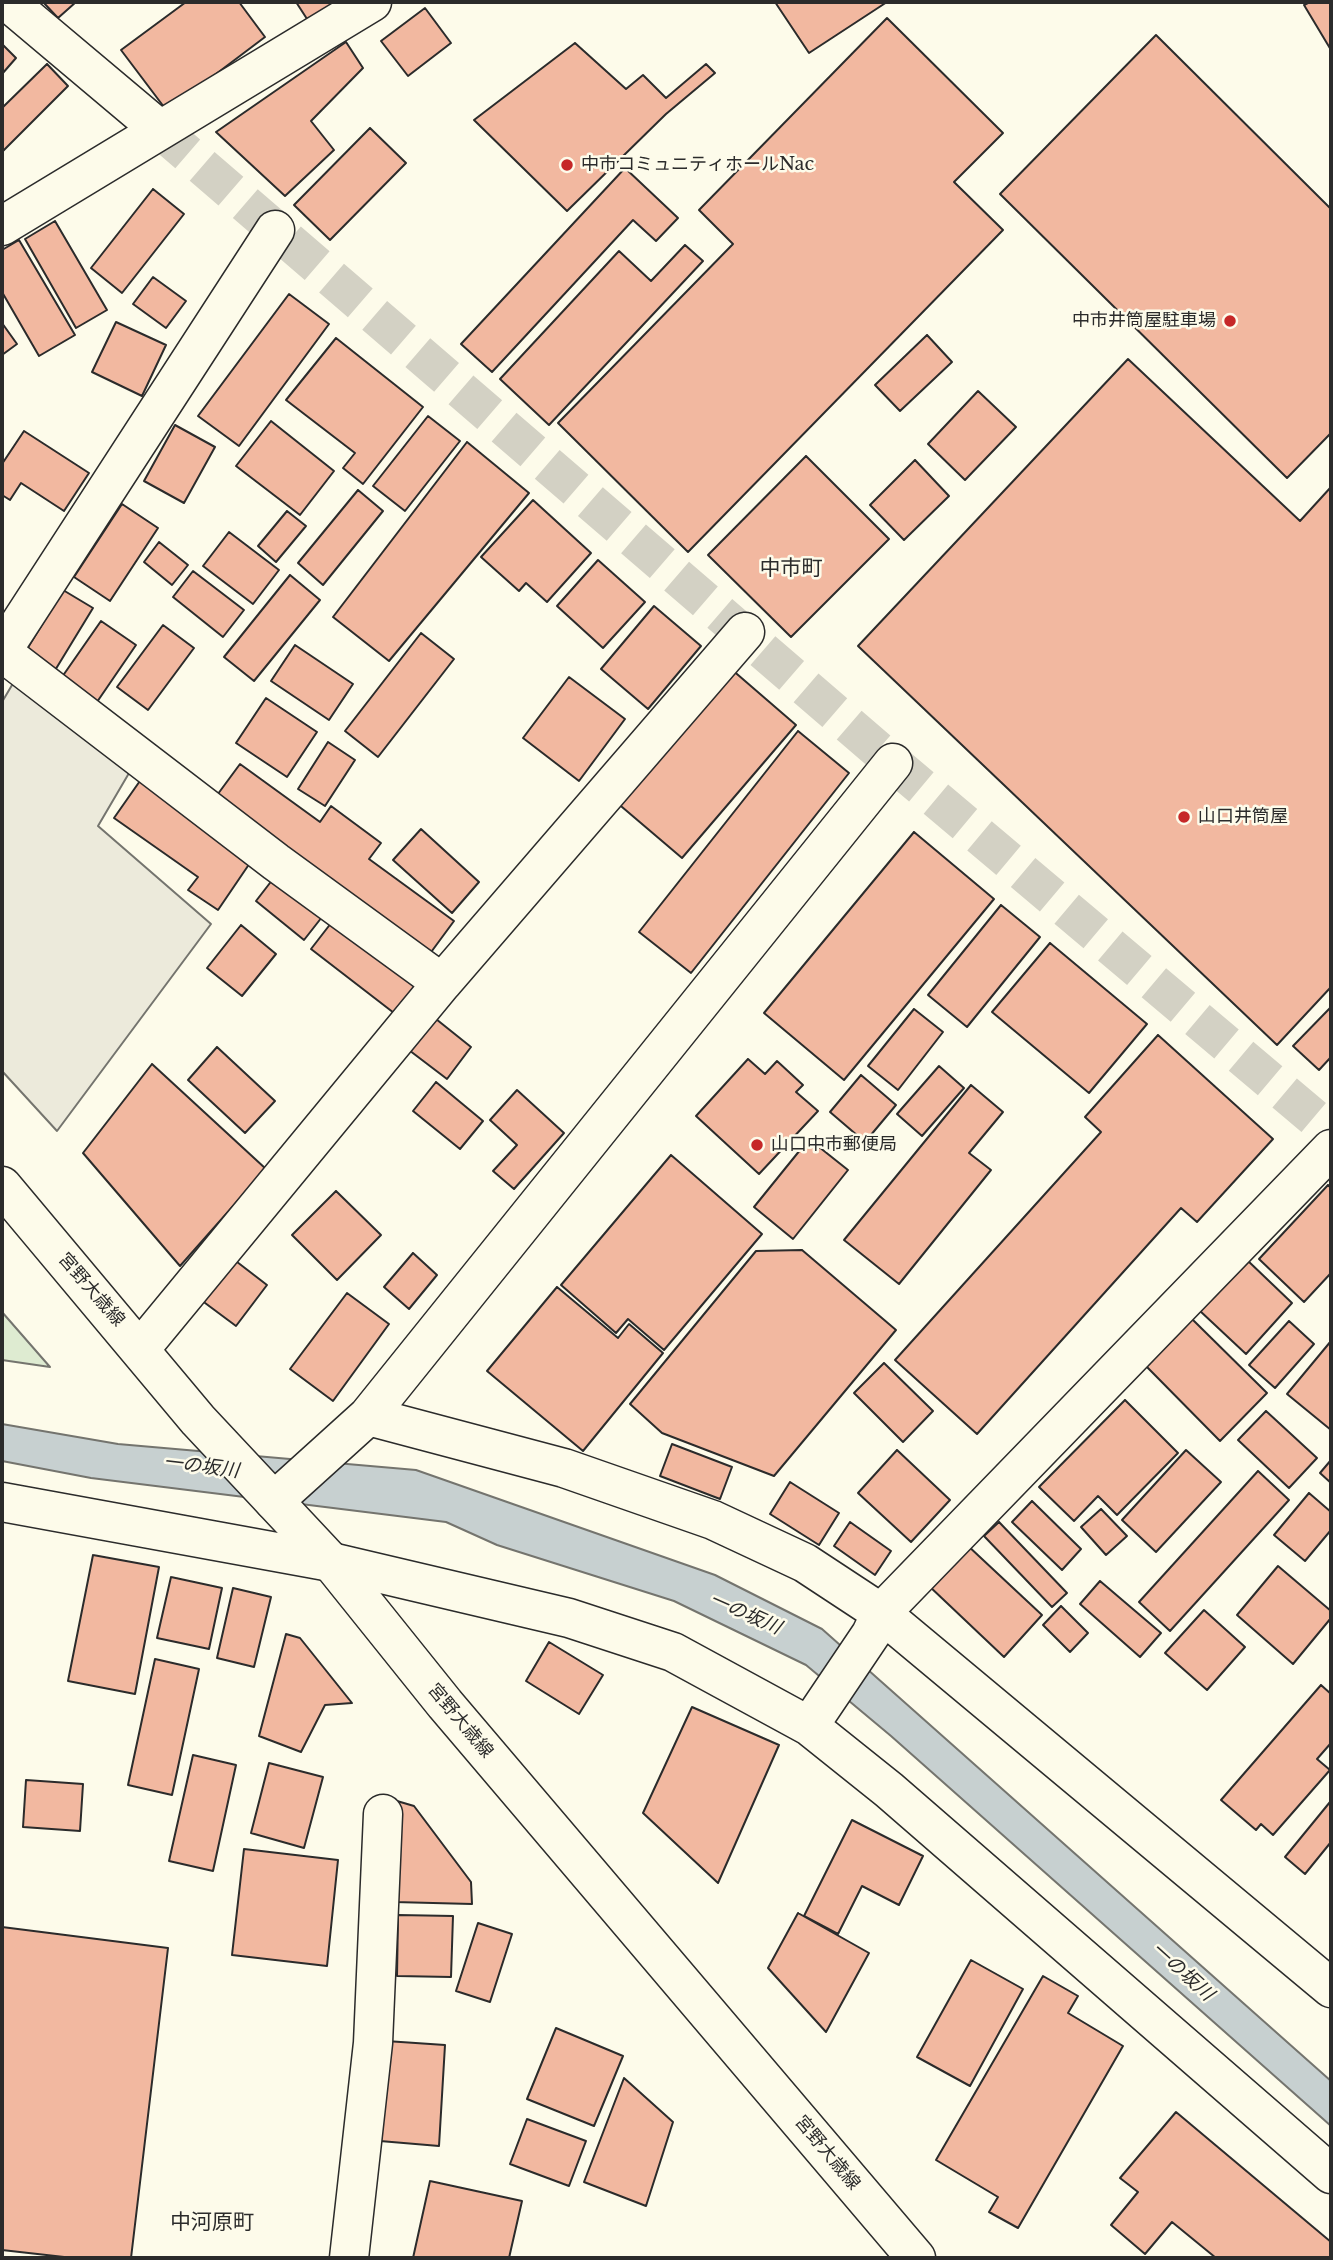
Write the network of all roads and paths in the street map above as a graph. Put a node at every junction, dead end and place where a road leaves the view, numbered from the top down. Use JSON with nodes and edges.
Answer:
{"nodes":[{"id":1,"x":8,"y":2,"type":"edge"},
{"id":2,"x":372,"y":2,"type":"edge"},
{"id":3,"x":159,"y":129,"type":"junction"},
{"id":4,"x":2,"y":226,"type":"edge"},
{"id":5,"x":275,"y":230,"type":"dead end"},
{"id":6,"x":745,"y":632,"type":"dead end"},
{"id":7,"x":2,"y":652,"type":"edge"},
{"id":8,"x":893,"y":763,"type":"dead end"},
{"id":9,"x":442,"y":982,"type":"junction"},
{"id":10,"x":1331,"y":1149,"type":"edge"},
{"id":11,"x":2,"y":1186,"type":"edge"},
{"id":12,"x":141,"y":1348,"type":"junction"},
{"id":13,"x":369,"y":1416,"type":"junction"},
{"id":14,"x":274,"y":1501,"type":"junction"},
{"id":15,"x":2,"y":1502,"type":"edge"},
{"id":16,"x":331,"y":1562,"type":"junction"},
{"id":17,"x":876,"y":1623,"type":"junction"},
{"id":18,"x":809,"y":1726,"type":"junction"},
{"id":19,"x":383,"y":1814,"type":"dead end"},
{"id":20,"x":1331,"y":1988,"type":"edge"},
{"id":21,"x":1331,"y":2174,"type":"edge"},
{"id":22,"x":348,"y":2258,"type":"edge"},
{"id":23,"x":916,"y":2258,"type":"edge"}],
"edges":[{"from":1,"to":3,"type":"street"},
{"from":2,"to":3,"type":"street"},
{"from":3,"to":4,"type":"street"},
{"from":5,"to":7,"type":"street"},
{"from":6,"to":9,"type":"street"},
{"from":7,"to":9,"type":"street"},
{"from":8,"to":13,"type":"street"},
{"from":9,"to":12,"type":"street"},
{"from":10,"to":17,"type":"street"},
{"from":11,"to":12,"type":"street","name":"宮野大歳線"},
{"from":12,"to":14,"type":"street","name":"宮野大歳線"},
{"from":13,"to":14,"type":"street"},
{"from":13,"to":17,"type":"street"},
{"from":14,"to":16,"type":"street","name":"宮野大歳線"},
{"from":15,"to":16,"type":"street"},
{"from":16,"to":18,"type":"street"},
{"from":16,"to":23,"type":"street","name":"宮野大歳線"},
{"from":17,"to":18,"type":"street"},
{"from":17,"to":20,"type":"street"},
{"from":18,"to":21,"type":"street"},
{"from":19,"to":22,"type":"street"}]}
